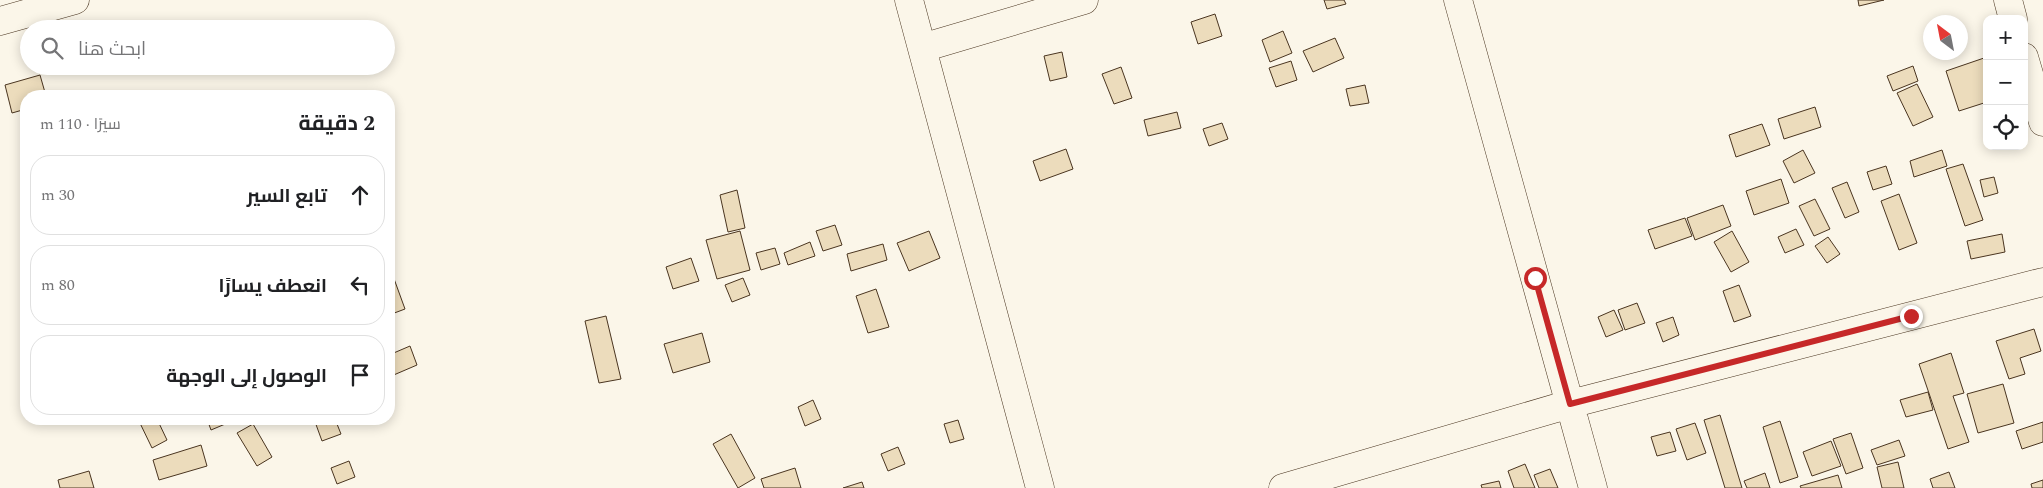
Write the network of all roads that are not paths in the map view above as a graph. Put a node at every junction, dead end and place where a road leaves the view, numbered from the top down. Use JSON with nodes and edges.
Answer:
{"nodes":[{"id":1,"x":75,"y":0,"type":"edge"},
{"id":2,"x":909,"y":0,"type":"edge"},
{"id":3,"x":1084,"y":0,"type":"edge"},
{"id":4,"x":1458,"y":0,"type":"edge"},
{"id":5,"x":2008,"y":0,"type":"edge"},
{"id":6,"x":2012,"y":15,"type":"edge"},
{"id":7,"x":0,"y":21,"type":"edge"},
{"id":8,"x":922,"y":48,"type":"junction"},
{"id":9,"x":2025,"y":60,"type":"edge"},
{"id":10,"x":2043,"y":122,"type":"edge"},
{"id":11,"x":2043,"y":282,"type":"edge"},
{"id":12,"x":1570,"y":404,"type":"junction"},
{"id":13,"x":1040,"y":488,"type":"edge"},
{"id":14,"x":1283,"y":488,"type":"edge"},
{"id":15,"x":1594,"y":488,"type":"edge"}],
"edges":[{"from":1,"to":7,"type":"street"},
{"from":2,"to":8,"type":"street"},
{"from":3,"to":8,"type":"street"},
{"from":4,"to":12,"type":"street"},
{"from":5,"to":6,"type":"street"},
{"from":8,"to":13,"type":"street"},
{"from":9,"to":10,"type":"street"},
{"from":11,"to":12,"type":"street"},
{"from":12,"to":14,"type":"street"},
{"from":12,"to":15,"type":"street"}]}
